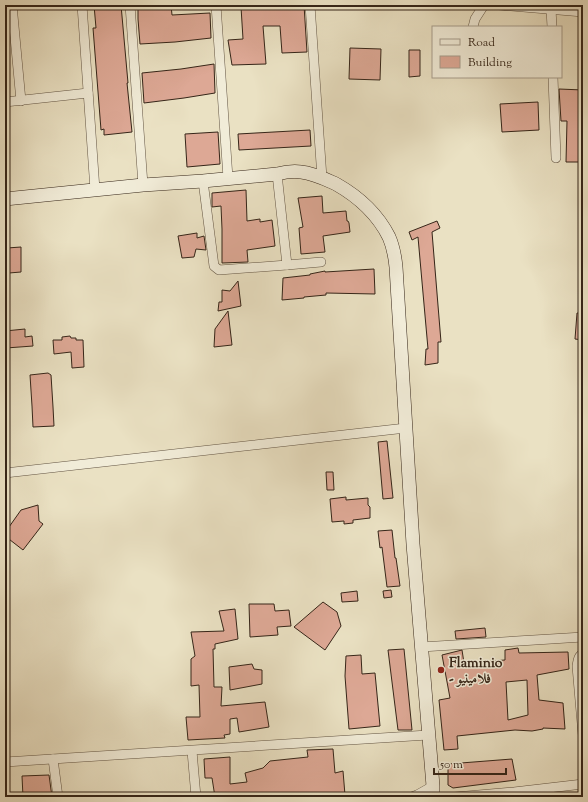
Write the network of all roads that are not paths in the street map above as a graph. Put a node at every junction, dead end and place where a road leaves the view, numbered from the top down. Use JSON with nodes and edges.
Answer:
{"nodes":[{"id":1,"x":12,"y":5,"type":"edge"},
{"id":2,"x":82,"y":5,"type":"edge"},
{"id":3,"x":130,"y":5,"type":"edge"},
{"id":4,"x":216,"y":5,"type":"edge"},
{"id":5,"x":310,"y":5,"type":"edge"},
{"id":6,"x":484,"y":5,"type":"edge"},
{"id":7,"x":499,"y":5,"type":"edge"},
{"id":8,"x":552,"y":9,"type":"junction"},
{"id":9,"x":583,"y":12,"type":"edge"},
{"id":10,"x":473,"y":26,"type":"edge"},
{"id":11,"x":552,"y":26,"type":"edge"},
{"id":12,"x":553,"y":78,"type":"edge"},
{"id":13,"x":88,"y":93,"type":"junction"},
{"id":14,"x":21,"y":101,"type":"junction"},
{"id":15,"x":5,"y":102,"type":"edge"},
{"id":16,"x":556,"y":158,"type":"dead end"},
{"id":17,"x":277,"y":174,"type":"junction"},
{"id":18,"x":228,"y":178,"type":"junction"},
{"id":19,"x":322,"y":178,"type":"junction"},
{"id":20,"x":203,"y":180,"type":"junction"},
{"id":21,"x":143,"y":185,"type":"junction"},
{"id":22,"x":95,"y":190,"type":"junction"},
{"id":23,"x":5,"y":199,"type":"edge"},
{"id":24,"x":321,"y":262,"type":"dead end"},
{"id":25,"x":288,"y":265,"type":"junction"},
{"id":26,"x":406,"y":428,"type":"junction"},
{"id":27,"x":5,"y":473,"type":"edge"},
{"id":28,"x":583,"y":637,"type":"edge"},
{"id":29,"x":421,"y":647,"type":"junction"},
{"id":30,"x":583,"y":654,"type":"edge"},
{"id":31,"x":428,"y":735,"type":"junction"},
{"id":32,"x":583,"y":735,"type":"edge"},
{"id":33,"x":192,"y":751,"type":"junction"},
{"id":34,"x":54,"y":759,"type":"junction"},
{"id":35,"x":5,"y":762,"type":"edge"},
{"id":36,"x":583,"y":784,"type":"edge"},
{"id":37,"x":433,"y":792,"type":"edge"},
{"id":38,"x":58,"y":797,"type":"edge"},
{"id":39,"x":196,"y":797,"type":"edge"},
{"id":40,"x":412,"y":797,"type":"edge"},
{"id":41,"x":455,"y":797,"type":"edge"}],
"edges":[{"from":1,"to":14,"type":"street"},
{"from":2,"to":13,"type":"street"},
{"from":3,"to":21,"type":"street"},
{"from":4,"to":18,"type":"street"},
{"from":5,"to":19,"type":"street"},
{"from":6,"to":10,"type":"street"},
{"from":7,"to":8,"type":"street"},
{"from":8,"to":9,"type":"street"},
{"from":8,"to":11,"type":"street"},
{"from":12,"to":16,"type":"street"},
{"from":13,"to":14,"type":"street"},
{"from":13,"to":22,"type":"street"},
{"from":14,"to":15,"type":"street"},
{"from":17,"to":18,"type":"street"},
{"from":17,"to":19,"type":"street"},
{"from":17,"to":25,"type":"street"},
{"from":18,"to":20,"type":"street"},
{"from":19,"to":26,"type":"street"},
{"from":20,"to":21,"type":"street"},
{"from":20,"to":25,"type":"street"},
{"from":21,"to":22,"type":"street"},
{"from":22,"to":23,"type":"street"},
{"from":24,"to":25,"type":"street"},
{"from":26,"to":27,"type":"street"},
{"from":26,"to":29,"type":"street"},
{"from":28,"to":29,"type":"street"},
{"from":29,"to":31,"type":"street"},
{"from":30,"to":32,"type":"street"},
{"from":31,"to":33,"type":"street"},
{"from":31,"to":37,"type":"street"},
{"from":33,"to":34,"type":"street"},
{"from":33,"to":39,"type":"street"},
{"from":34,"to":35,"type":"street"},
{"from":34,"to":38,"type":"street"},
{"from":36,"to":41,"type":"street"},
{"from":37,"to":40,"type":"street"}]}
